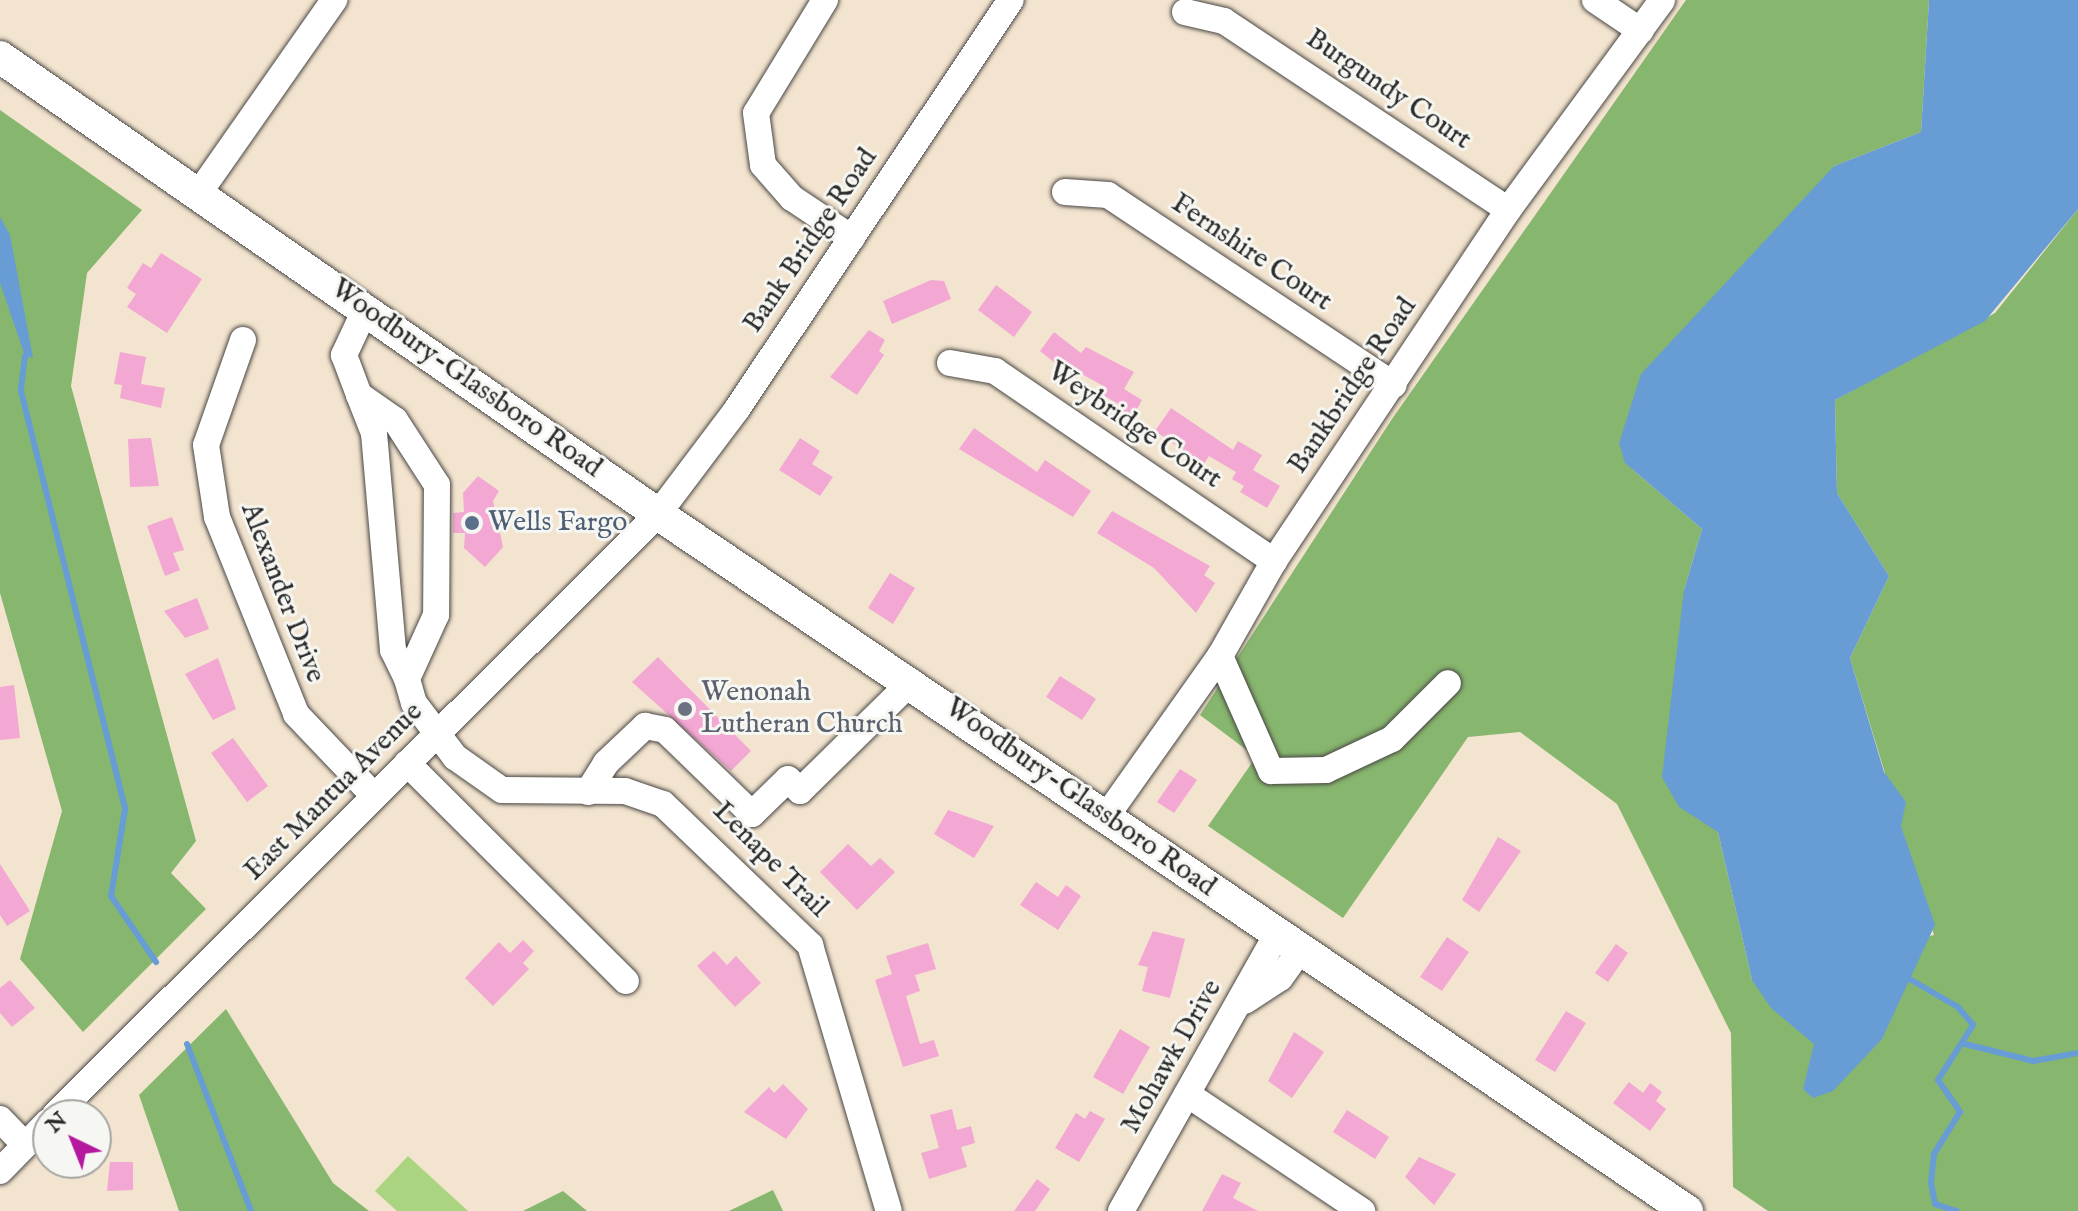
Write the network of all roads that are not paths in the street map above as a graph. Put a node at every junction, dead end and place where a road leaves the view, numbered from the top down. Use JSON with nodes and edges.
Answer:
{"nodes":[{"id":1,"x":334,"y":0,"type":"edge"},
{"id":2,"x":825,"y":0,"type":"edge"},
{"id":3,"x":1011,"y":0,"type":"edge"},
{"id":4,"x":1595,"y":0,"type":"edge"},
{"id":5,"x":1662,"y":0,"type":"edge"},
{"id":6,"x":1185,"y":12,"type":"dead end"},
{"id":7,"x":1641,"y":31,"type":"junction"},
{"id":8,"x":0,"y":57,"type":"edge"},
{"id":9,"x":1065,"y":192,"type":"dead end"},
{"id":10,"x":199,"y":193,"type":"junction"},
{"id":11,"x":1508,"y":210,"type":"junction"},
{"id":12,"x":852,"y":238,"type":"junction"},
{"id":13,"x":365,"y":310,"type":"junction"},
{"id":14,"x":243,"y":340,"type":"dead end"},
{"id":15,"x":950,"y":363,"type":"dead end"},
{"id":16,"x":1394,"y":385,"type":"junction"},
{"id":17,"x":359,"y":395,"type":"junction"},
{"id":18,"x":658,"y":514,"type":"junction"},
{"id":19,"x":1274,"y":561,"type":"junction"},
{"id":20,"x":1220,"y":656,"type":"junction"},
{"id":21,"x":407,"y":679,"type":"junction"},
{"id":22,"x":911,"y":682,"type":"junction"},
{"id":23,"x":1448,"y":683,"type":"dead end"},
{"id":24,"x":435,"y":736,"type":"junction"},
{"id":25,"x":407,"y":763,"type":"junction"},
{"id":26,"x":588,"y":792,"type":"junction"},
{"id":27,"x":374,"y":796,"type":"junction"},
{"id":28,"x":1108,"y":814,"type":"junction"},
{"id":29,"x":1289,"y":942,"type":"junction"},
{"id":30,"x":626,"y":981,"type":"dead end"},
{"id":31,"x":1187,"y":1094,"type":"junction"},
{"id":32,"x":71,"y":1099,"type":"edge"},
{"id":33,"x":0,"y":1119,"type":"edge"},
{"id":34,"x":32,"y":1138,"type":"edge"},
{"id":35,"x":25,"y":1145,"type":"junction"},
{"id":36,"x":0,"y":1171,"type":"edge"},
{"id":37,"x":889,"y":1211,"type":"edge"},
{"id":38,"x":1121,"y":1211,"type":"edge"},
{"id":39,"x":1362,"y":1211,"type":"edge"},
{"id":40,"x":1687,"y":1211,"type":"edge"}],
"edges":[{"from":1,"to":10,"type":"street"},
{"from":2,"to":12,"type":"street"},
{"from":3,"to":12,"type":"street","name":"Bank Bridge Road"},
{"from":4,"to":7,"type":"street"},
{"from":5,"to":7,"type":"street","name":"Bankbridge Road"},
{"from":6,"to":11,"type":"street","name":"Burgundy Court"},
{"from":7,"to":11,"type":"street","name":"Bankbridge Road"},
{"from":8,"to":10,"type":"main road","name":"Woodbury-Glassboro Road"},
{"from":9,"to":16,"type":"street","name":"Fernshire Court"},
{"from":10,"to":13,"type":"main road","name":"Woodbury-Glassboro Road"},
{"from":11,"to":16,"type":"street","name":"Bankbridge Road"},
{"from":12,"to":18,"type":"street","name":"Bank Bridge Road"},
{"from":13,"to":17,"type":"street"},
{"from":13,"to":18,"type":"main road","name":"Woodbury-Glassboro Road"},
{"from":14,"to":27,"type":"street","name":"Alexander Drive"},
{"from":15,"to":19,"type":"street","name":"Weybridge Court"},
{"from":16,"to":19,"type":"street","name":"Bankbridge Road"},
{"from":17,"to":21,"type":"street"},
{"from":17,"to":21,"type":"street"},
{"from":18,"to":22,"type":"main road","name":"Woodbury-Glassboro Road"},
{"from":18,"to":24,"type":"street","name":"East Mantua Avenue"},
{"from":19,"to":20,"type":"street","name":"Bankbridge Road"},
{"from":20,"to":23,"type":"street"},
{"from":20,"to":28,"type":"street","name":"Bankbridge Road"},
{"from":21,"to":24,"type":"street"},
{"from":22,"to":26,"type":"street"},
{"from":22,"to":28,"type":"main road","name":"Woodbury-Glassboro Road"},
{"from":24,"to":25,"type":"street","name":"East Mantua Avenue"},
{"from":24,"to":26,"type":"street","name":"Lenape Trail"},
{"from":25,"to":27,"type":"street","name":"East Mantua Avenue"},
{"from":25,"to":30,"type":"street"},
{"from":26,"to":37,"type":"street","name":"Lenape Trail"},
{"from":27,"to":32,"type":"street","name":"East Mantua Avenue"},
{"from":28,"to":29,"type":"main road","name":"Woodbury-Glassboro Road"},
{"from":29,"to":31,"type":"street","name":"Mohawk Drive"},
{"from":29,"to":40,"type":"main road","name":"Woodbury-Glassboro Road"},
{"from":31,"to":38,"type":"street","name":"Mohawk Drive"},
{"from":31,"to":39,"type":"street"},
{"from":33,"to":35,"type":"street"},
{"from":34,"to":35,"type":"street"},
{"from":35,"to":36,"type":"street"}]}
